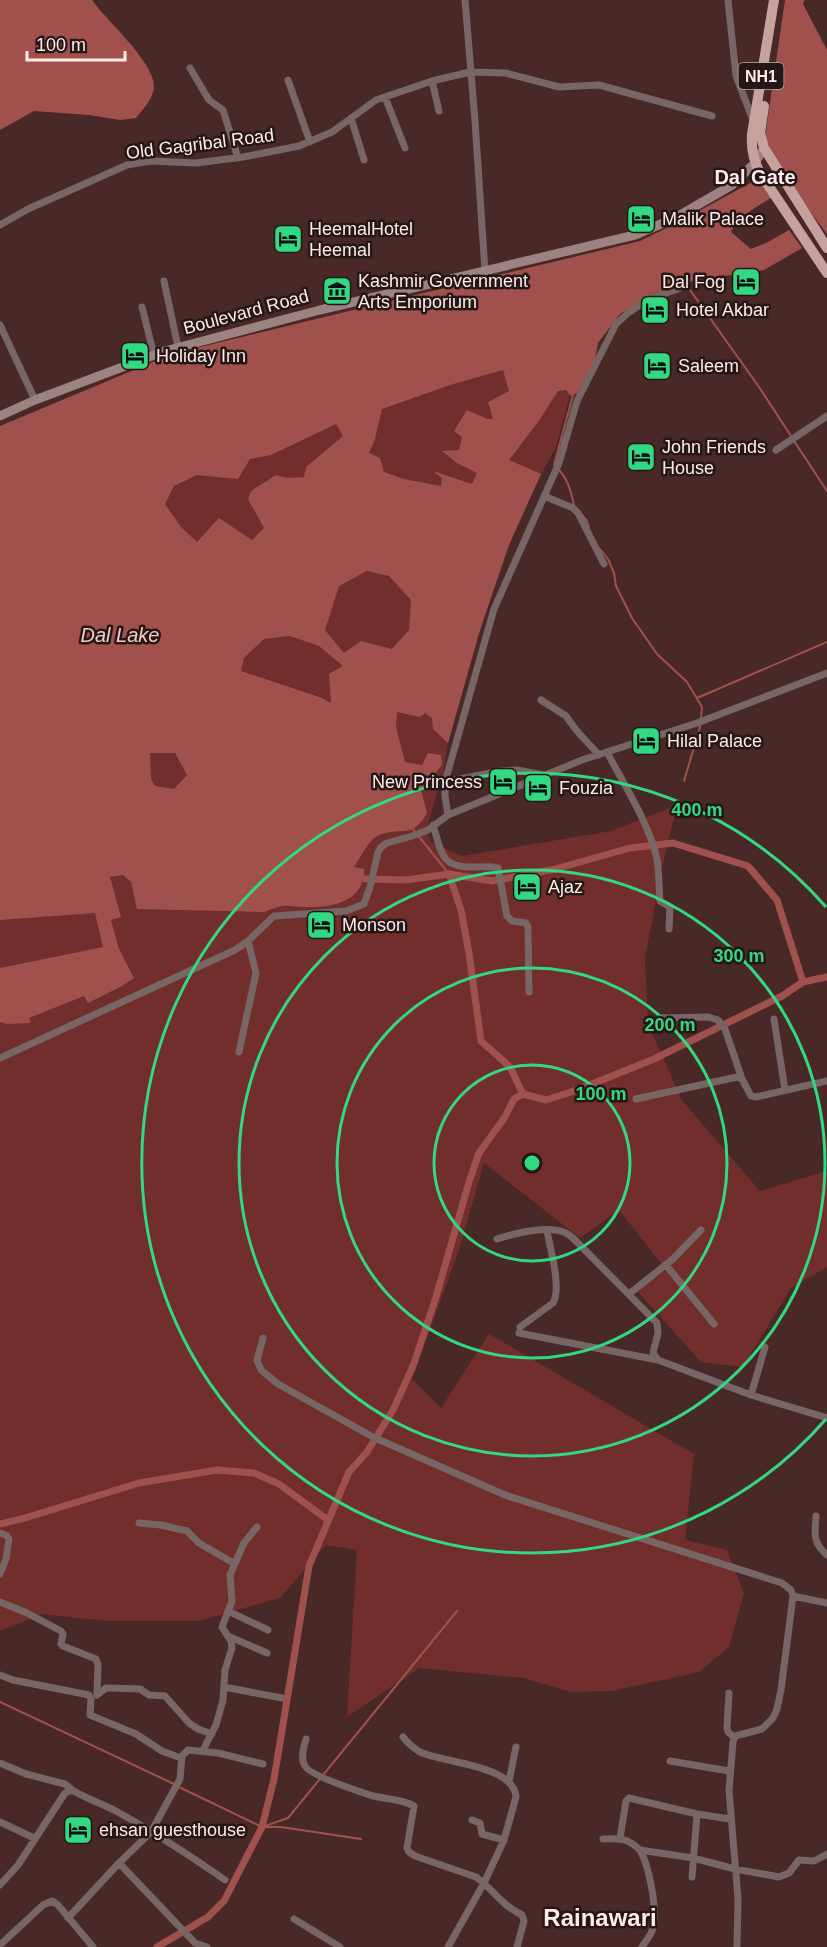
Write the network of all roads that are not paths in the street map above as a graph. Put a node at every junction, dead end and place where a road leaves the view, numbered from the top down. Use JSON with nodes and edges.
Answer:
{"nodes":[{"id":1,"x":465,"y":0,"type":"edge"},
{"id":2,"x":728,"y":0,"type":"edge"},
{"id":3,"x":774,"y":0,"type":"edge"},
{"id":4,"x":781,"y":0,"type":"edge"},
{"id":5,"x":190,"y":68,"type":"dead end"},
{"id":6,"x":470,"y":72,"type":"junction"},
{"id":7,"x":288,"y":80,"type":"dead end"},
{"id":8,"x":432,"y":81,"type":"junction"},
{"id":9,"x":385,"y":97,"type":"junction"},
{"id":10,"x":439,"y":111,"type":"dead end"},
{"id":11,"x":712,"y":116,"type":"dead end"},
{"id":12,"x":351,"y":118,"type":"junction"},
{"id":13,"x":754,"y":123,"type":"junction"},
{"id":14,"x":310,"y":142,"type":"junction"},
{"id":15,"x":405,"y":148,"type":"dead end"},
{"id":16,"x":764,"y":148,"type":"junction"},
{"id":17,"x":238,"y":158,"type":"junction"},
{"id":18,"x":364,"y":160,"type":"dead end"},
{"id":19,"x":757,"y":168,"type":"junction"},
{"id":20,"x":0,"y":225,"type":"edge"},
{"id":21,"x":827,"y":248,"type":"edge"},
{"id":22,"x":485,"y":271,"type":"junction"},
{"id":23,"x":827,"y":273,"type":"edge"},
{"id":24,"x":164,"y":281,"type":"dead end"},
{"id":25,"x":678,"y":289,"type":"dead end"},
{"id":26,"x":142,"y":307,"type":"dead end"},
{"id":27,"x":0,"y":326,"type":"edge"},
{"id":28,"x":178,"y":347,"type":"junction"},
{"id":29,"x":154,"y":355,"type":"junction"},
{"id":30,"x":35,"y":400,"type":"junction"},
{"id":31,"x":0,"y":416,"type":"edge"},
{"id":32,"x":827,"y":416,"type":"edge"},
{"id":33,"x":776,"y":450,"type":"dead end"},
{"id":34,"x":544,"y":496,"type":"junction"},
{"id":35,"x":604,"y":564,"type":"dead end"},
{"id":36,"x":827,"y":673,"type":"edge"},
{"id":37,"x":541,"y":700,"type":"dead end"},
{"id":38,"x":603,"y":753,"type":"junction"},
{"id":39,"x":545,"y":776,"type":"junction"},
{"id":40,"x":446,"y":782,"type":"junction"},
{"id":41,"x":448,"y":815,"type":"junction"},
{"id":42,"x":431,"y":827,"type":"junction"},
{"id":43,"x":669,"y":929,"type":"dead end"},
{"id":44,"x":248,"y":941,"type":"junction"},
{"id":45,"x":529,"y":992,"type":"dead end"},
{"id":46,"x":660,"y":1018,"type":"dead end"},
{"id":47,"x":774,"y":1019,"type":"dead end"},
{"id":48,"x":239,"y":1052,"type":"dead end"},
{"id":49,"x":0,"y":1058,"type":"edge"},
{"id":50,"x":742,"y":1079,"type":"junction"},
{"id":51,"x":827,"y":1081,"type":"edge"},
{"id":52,"x":785,"y":1090,"type":"junction"},
{"id":53,"x":636,"y":1099,"type":"dead end"},
{"id":54,"x":701,"y":1230,"type":"dead end"},
{"id":55,"x":547,"y":1231,"type":"junction"},
{"id":56,"x":497,"y":1239,"type":"dead end"},
{"id":57,"x":666,"y":1265,"type":"junction"},
{"id":58,"x":629,"y":1294,"type":"junction"},
{"id":59,"x":714,"y":1324,"type":"dead end"},
{"id":60,"x":263,"y":1338,"type":"dead end"},
{"id":61,"x":765,"y":1347,"type":"dead end"},
{"id":62,"x":658,"y":1360,"type":"junction"},
{"id":63,"x":751,"y":1395,"type":"junction"},
{"id":64,"x":827,"y":1418,"type":"edge"},
{"id":65,"x":816,"y":1516,"type":"dead end"},
{"id":66,"x":139,"y":1523,"type":"dead end"},
{"id":67,"x":257,"y":1527,"type":"dead end"},
{"id":68,"x":0,"y":1533,"type":"edge"},
{"id":69,"x":827,"y":1555,"type":"edge"},
{"id":70,"x":234,"y":1564,"type":"junction"},
{"id":71,"x":0,"y":1574,"type":"edge"},
{"id":72,"x":793,"y":1596,"type":"junction"},
{"id":73,"x":0,"y":1602,"type":"edge"},
{"id":74,"x":827,"y":1603,"type":"edge"},
{"id":75,"x":228,"y":1611,"type":"junction"},
{"id":76,"x":268,"y":1629,"type":"dead end"},
{"id":77,"x":228,"y":1636,"type":"junction"},
{"id":78,"x":267,"y":1653,"type":"dead end"},
{"id":79,"x":0,"y":1675,"type":"edge"},
{"id":80,"x":224,"y":1687,"type":"junction"},
{"id":81,"x":729,"y":1693,"type":"dead end"},
{"id":82,"x":94,"y":1697,"type":"junction"},
{"id":83,"x":282,"y":1698,"type":"dead end"},
{"id":84,"x":212,"y":1734,"type":"junction"},
{"id":85,"x":402,"y":1737,"type":"dead end"},
{"id":86,"x":734,"y":1737,"type":"junction"},
{"id":87,"x":306,"y":1739,"type":"dead end"},
{"id":88,"x":516,"y":1747,"type":"dead end"},
{"id":89,"x":202,"y":1750,"type":"junction"},
{"id":90,"x":181,"y":1758,"type":"junction"},
{"id":91,"x":670,"y":1761,"type":"dead end"},
{"id":92,"x":0,"y":1763,"type":"edge"},
{"id":93,"x":263,"y":1764,"type":"dead end"},
{"id":94,"x":729,"y":1771,"type":"junction"},
{"id":95,"x":509,"y":1781,"type":"junction"},
{"id":96,"x":72,"y":1790,"type":"junction"},
{"id":97,"x":697,"y":1814,"type":"junction"},
{"id":98,"x":730,"y":1819,"type":"junction"},
{"id":99,"x":472,"y":1820,"type":"dead end"},
{"id":100,"x":0,"y":1822,"type":"edge"},
{"id":101,"x":151,"y":1832,"type":"junction"},
{"id":102,"x":34,"y":1838,"type":"junction"},
{"id":103,"x":620,"y":1838,"type":"junction"},
{"id":104,"x":603,"y":1839,"type":"dead end"},
{"id":105,"x":504,"y":1840,"type":"junction"},
{"id":106,"x":639,"y":1850,"type":"junction"},
{"id":107,"x":827,"y":1854,"type":"edge"},
{"id":108,"x":693,"y":1858,"type":"junction"},
{"id":109,"x":119,"y":1863,"type":"junction"},
{"id":110,"x":735,"y":1869,"type":"junction"},
{"id":111,"x":692,"y":1877,"type":"dead end"},
{"id":112,"x":225,"y":1880,"type":"dead end"},
{"id":113,"x":484,"y":1883,"type":"junction"},
{"id":114,"x":0,"y":1885,"type":"edge"},
{"id":115,"x":69,"y":1918,"type":"junction"},
{"id":116,"x":294,"y":1919,"type":"dead end"},
{"id":117,"x":0,"y":1945,"type":"edge"},
{"id":118,"x":519,"y":1946,"type":"edge"},
{"id":119,"x":93,"y":1947,"type":"edge"},
{"id":120,"x":207,"y":1947,"type":"edge"},
{"id":121,"x":340,"y":1947,"type":"edge"},
{"id":122,"x":448,"y":1947,"type":"edge"},
{"id":123,"x":642,"y":1947,"type":"edge"},
{"id":124,"x":737,"y":1947,"type":"edge"}],
"edges":[{"from":1,"to":6,"type":"street"},
{"from":2,"to":13,"type":"street"},
{"from":3,"to":13,"type":"highway","number":"NH1"},
{"from":4,"to":16,"type":"highway","number":"NH1"},
{"from":5,"to":17,"type":"street"},
{"from":6,"to":8,"type":"street","name":"Old Gagribal Road"},
{"from":6,"to":11,"type":"street","name":"Old Gagribal Road"},
{"from":6,"to":22,"type":"street"},
{"from":7,"to":14,"type":"street"},
{"from":8,"to":9,"type":"street","name":"Old Gagribal Road"},
{"from":8,"to":10,"type":"street"},
{"from":9,"to":12,"type":"street","name":"Old Gagribal Road"},
{"from":9,"to":15,"type":"street"},
{"from":12,"to":14,"type":"street","name":"Old Gagribal Road"},
{"from":12,"to":18,"type":"street"},
{"from":13,"to":19,"type":"highway","number":"NH1"},
{"from":14,"to":17,"type":"street","name":"Old Gagribal Road"},
{"from":16,"to":19,"type":"main road","name":"Boulevard Road"},
{"from":16,"to":21,"type":"highway","number":"NH1"},
{"from":17,"to":20,"type":"street","name":"Old Gagribal Road"},
{"from":19,"to":22,"type":"main road","name":"Boulevard Road"},
{"from":19,"to":23,"type":"highway","number":"NH1"},
{"from":22,"to":28,"type":"main road","name":"Boulevard Road"},
{"from":24,"to":28,"type":"street"},
{"from":25,"to":34,"type":"street"},
{"from":26,"to":29,"type":"street"},
{"from":27,"to":30,"type":"street"},
{"from":28,"to":29,"type":"main road","name":"Boulevard Road"},
{"from":29,"to":30,"type":"main road","name":"Boulevard Road"},
{"from":30,"to":31,"type":"main road","name":"Boulevard Road"},
{"from":32,"to":33,"type":"street"},
{"from":34,"to":35,"type":"street"},
{"from":34,"to":40,"type":"street"},
{"from":36,"to":38,"type":"street"},
{"from":37,"to":38,"type":"street"},
{"from":38,"to":39,"type":"street"},
{"from":38,"to":43,"type":"street"},
{"from":39,"to":40,"type":"street"},
{"from":39,"to":41,"type":"street"},
{"from":40,"to":41,"type":"street"},
{"from":41,"to":42,"type":"street"},
{"from":42,"to":44,"type":"street"},
{"from":42,"to":45,"type":"street"},
{"from":44,"to":48,"type":"street"},
{"from":44,"to":49,"type":"street"},
{"from":46,"to":50,"type":"street"},
{"from":47,"to":52,"type":"street"},
{"from":50,"to":52,"type":"street"},
{"from":50,"to":53,"type":"street"},
{"from":51,"to":52,"type":"street"},
{"from":54,"to":57,"type":"street"},
{"from":55,"to":56,"type":"street"},
{"from":55,"to":58,"type":"street"},
{"from":55,"to":62,"type":"street"},
{"from":57,"to":58,"type":"street"},
{"from":57,"to":59,"type":"street"},
{"from":58,"to":62,"type":"street"},
{"from":60,"to":72,"type":"street"},
{"from":61,"to":63,"type":"street"},
{"from":62,"to":63,"type":"street"},
{"from":63,"to":64,"type":"street"},
{"from":65,"to":69,"type":"street"},
{"from":66,"to":70,"type":"street"},
{"from":67,"to":70,"type":"street"},
{"from":68,"to":71,"type":"street"},
{"from":70,"to":75,"type":"street"},
{"from":72,"to":74,"type":"street"},
{"from":72,"to":86,"type":"street"},
{"from":73,"to":82,"type":"street"},
{"from":75,"to":76,"type":"street"},
{"from":75,"to":77,"type":"street"},
{"from":77,"to":78,"type":"street"},
{"from":77,"to":80,"type":"street"},
{"from":79,"to":82,"type":"street"},
{"from":80,"to":83,"type":"street"},
{"from":80,"to":84,"type":"street"},
{"from":81,"to":86,"type":"street"},
{"from":82,"to":84,"type":"street"},
{"from":82,"to":90,"type":"street"},
{"from":84,"to":89,"type":"street"},
{"from":85,"to":95,"type":"street"},
{"from":86,"to":94,"type":"street"},
{"from":87,"to":113,"type":"street"},
{"from":88,"to":95,"type":"street"},
{"from":89,"to":90,"type":"street"},
{"from":89,"to":93,"type":"street"},
{"from":90,"to":101,"type":"street"},
{"from":91,"to":94,"type":"street"},
{"from":92,"to":96,"type":"street"},
{"from":94,"to":98,"type":"street"},
{"from":95,"to":105,"type":"street"},
{"from":96,"to":101,"type":"street"},
{"from":96,"to":102,"type":"street"},
{"from":97,"to":98,"type":"street"},
{"from":97,"to":103,"type":"street"},
{"from":97,"to":108,"type":"street"},
{"from":98,"to":110,"type":"street"},
{"from":99,"to":105,"type":"street"},
{"from":100,"to":102,"type":"street"},
{"from":101,"to":109,"type":"street"},
{"from":101,"to":112,"type":"street"},
{"from":102,"to":114,"type":"street"},
{"from":103,"to":104,"type":"street"},
{"from":103,"to":106,"type":"street"},
{"from":105,"to":113,"type":"street"},
{"from":106,"to":108,"type":"street"},
{"from":106,"to":123,"type":"street"},
{"from":107,"to":110,"type":"street"},
{"from":108,"to":110,"type":"street"},
{"from":108,"to":111,"type":"street"},
{"from":109,"to":115,"type":"street"},
{"from":109,"to":120,"type":"street"},
{"from":110,"to":124,"type":"street"},
{"from":113,"to":118,"type":"street"},
{"from":113,"to":122,"type":"street"},
{"from":115,"to":117,"type":"street"},
{"from":115,"to":119,"type":"street"},
{"from":116,"to":121,"type":"street"}]}
